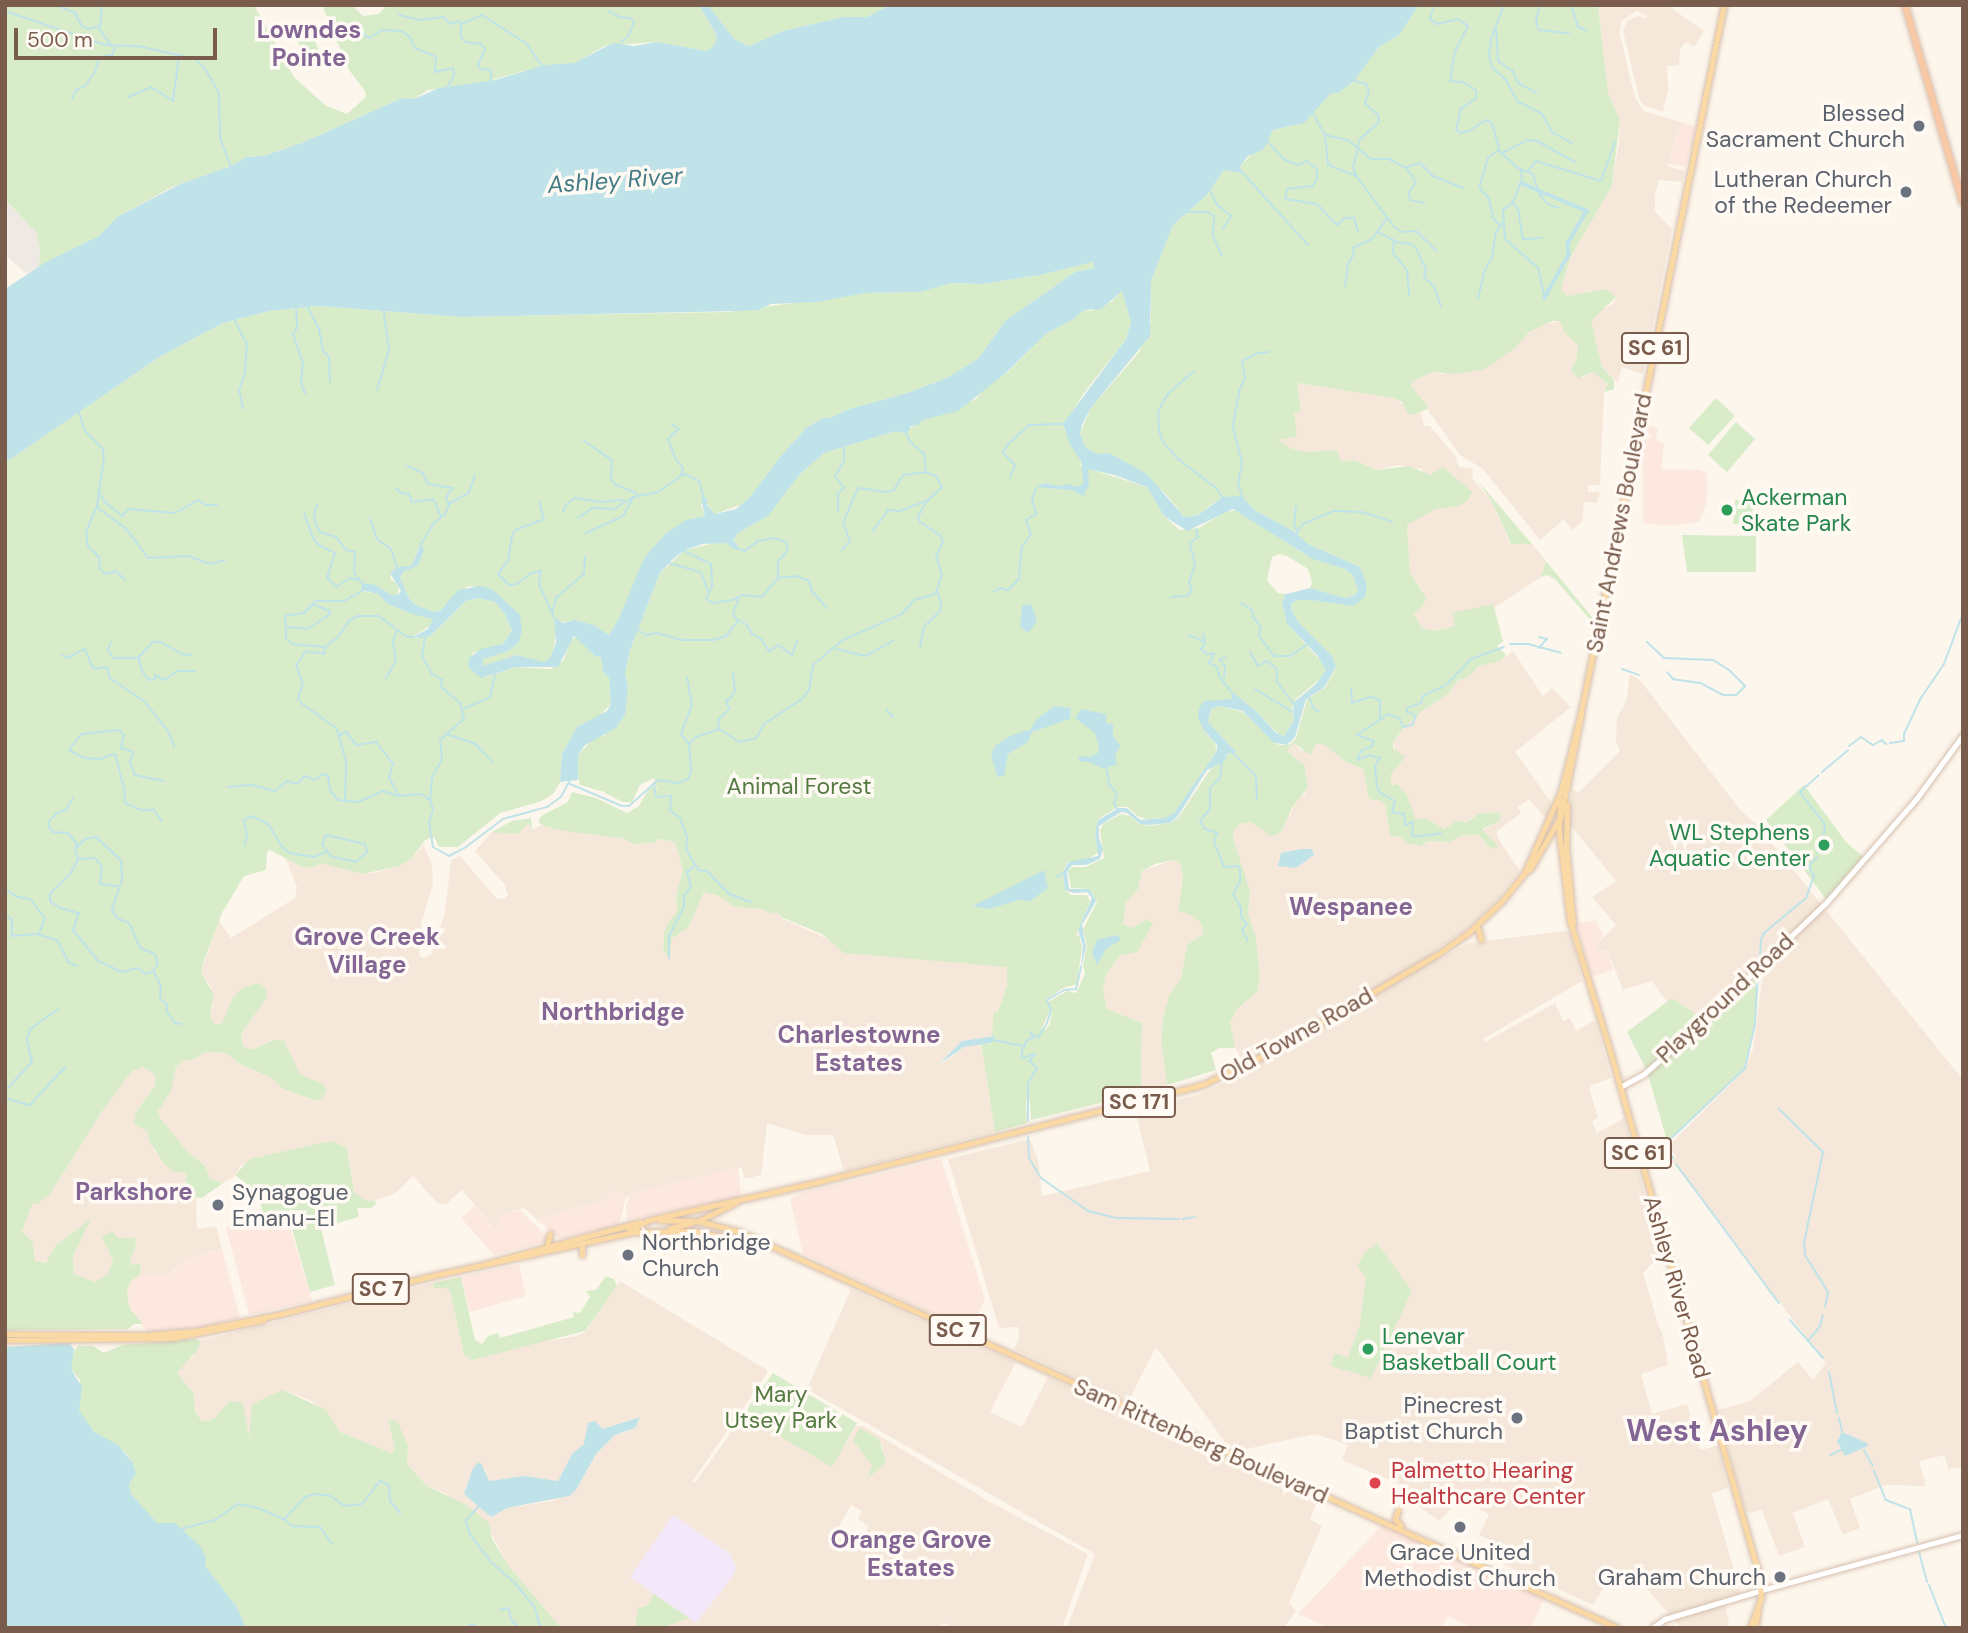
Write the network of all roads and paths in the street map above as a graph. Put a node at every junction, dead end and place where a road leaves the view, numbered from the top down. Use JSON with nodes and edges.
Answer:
{"nodes":[{"id":1,"x":1724,"y":5,"type":"edge"},
{"id":2,"x":1905,"y":5,"type":"edge"},
{"id":3,"x":1963,"y":203,"type":"edge"},
{"id":4,"x":1581,"y":712,"type":"joint"},
{"id":5,"x":1963,"y":735,"type":"edge"},
{"id":6,"x":1564,"y":792,"type":"junction"},
{"id":7,"x":1559,"y":823,"type":"junction"},
{"id":8,"x":1525,"y":872,"type":"junction"},
{"id":9,"x":1477,"y":925,"type":"junction"},
{"id":10,"x":1573,"y":927,"type":"junction"},
{"id":11,"x":1481,"y":939,"type":"dead end"},
{"id":12,"x":1620,"y":1087,"type":"junction"},
{"id":13,"x":745,"y":1199,"type":"junction"},
{"id":14,"x":649,"y":1220,"type":"junction"},
{"id":15,"x":698,"y":1221,"type":"junction"},
{"id":16,"x":626,"y":1226,"type":"junction"},
{"id":17,"x":663,"y":1229,"type":"junction"},
{"id":18,"x":634,"y":1232,"type":"junction"},
{"id":19,"x":740,"y":1232,"type":"junction"},
{"id":20,"x":550,"y":1233,"type":"dead end"},
{"id":21,"x":717,"y":1234,"type":"junction"},
{"id":22,"x":611,"y":1236,"type":"junction"},
{"id":23,"x":582,"y":1243,"type":"junction"},
{"id":24,"x":544,"y":1248,"type":"junction"},
{"id":25,"x":785,"y":1253,"type":"junction"},
{"id":26,"x":582,"y":1255,"type":"dead end"},
{"id":27,"x":482,"y":1265,"type":"junction"},
{"id":28,"x":5,"y":1334,"type":"edge"},
{"id":29,"x":146,"y":1337,"type":"junction"},
{"id":30,"x":5,"y":1340,"type":"edge"},
{"id":31,"x":1398,"y":1510,"type":"dead end"},
{"id":32,"x":1412,"y":1534,"type":"junction"},
{"id":33,"x":1963,"y":1535,"type":"edge"},
{"id":34,"x":1762,"y":1590,"type":"junction"},
{"id":35,"x":1618,"y":1628,"type":"edge"},
{"id":36,"x":1651,"y":1628,"type":"edge"},
{"id":37,"x":1753,"y":1628,"type":"edge"}],
"edges":[{"from":1,"to":4,"type":"main road","name":"Saint Andrews Boulevard","number":"SC 61"},
{"from":2,"to":3,"type":"highway"},
{"from":4,"to":6,"type":"main road","name":"Saint Andrews Boulevard","number":"SC 171"},
{"from":5,"to":12,"type":"main road","name":"Playground Road"},
{"from":6,"to":7,"type":"main road","name":"Ashley River Road","number":"SC 61"},
{"from":6,"to":8,"type":"main road","name":"Saint Andrews Boulevard","number":"SC 171"},
{"from":6,"to":10,"type":"main road","name":"Ashley River Road","number":"SC 61"},
{"from":7,"to":8,"type":"main road","number":"SC 171"},
{"from":7,"to":10,"type":"main road","name":"Ashley River Road","number":"SC 61"},
{"from":8,"to":9,"type":"main road","name":"Old Towne Road","number":"SC 171"},
{"from":9,"to":11,"type":"main road"},
{"from":9,"to":13,"type":"main road","name":"Old Towne Road","number":"SC 171"},
{"from":10,"to":12,"type":"main road","name":"Ashley River Road","number":"SC 61"},
{"from":12,"to":34,"type":"main road","name":"Ashley River Road","number":"SC 61"},
{"from":13,"to":14,"type":"main road","name":"Old Towne Road","number":"SC 171"},
{"from":13,"to":15,"type":"main road","name":"Old Towne Road","number":"SC 171"},
{"from":14,"to":15,"type":"main road","name":"Sam Rittenberg Boulevard","number":"SC 7"},
{"from":14,"to":16,"type":"main road","name":"Sam Rittenberg Boulevard","number":"SC 7"},
{"from":14,"to":18,"type":"main road"},
{"from":15,"to":17,"type":"main road","name":"Old Towne Road","number":"SC 171"},
{"from":15,"to":19,"type":"main road","name":"Sam Rittenberg Boulevard","number":"SC 7"},
{"from":16,"to":18,"type":"main road"},
{"from":16,"to":22,"type":"main road"},
{"from":16,"to":24,"type":"main road","name":"Sam Rittenberg Boulevard","number":"SC 7"},
{"from":17,"to":18,"type":"main road","name":"Sam Rittenberg Boulevard","number":"SC 7"},
{"from":17,"to":21,"type":"main road","name":"Sam Rittenberg Boulevard","number":"SC 7"},
{"from":18,"to":22,"type":"main road","name":"Sam Rittenberg Boulevard","number":"SC 7"},
{"from":19,"to":21,"type":"main road"},
{"from":19,"to":25,"type":"main road","name":"Sam Rittenberg Boulevard","number":"SC 7"},
{"from":20,"to":24,"type":"main road"},
{"from":21,"to":25,"type":"main road","name":"Sam Rittenberg Boulevard","number":"SC 7"},
{"from":22,"to":23,"type":"main road","name":"Sam Rittenberg Boulevard","number":"SC 7"},
{"from":23,"to":26,"type":"main road"},
{"from":23,"to":27,"type":"main road","name":"Sam Rittenberg Boulevard","number":"SC 7"},
{"from":24,"to":27,"type":"main road","name":"Sam Rittenberg Boulevard","number":"SC 7"},
{"from":25,"to":32,"type":"main road","name":"Sam Rittenberg Boulevard","number":"SC 7"},
{"from":27,"to":29,"type":"main road","name":"Sam Rittenberg Boulevard","number":"SC 7"},
{"from":28,"to":29,"type":"main road","number":"SC 7"},
{"from":29,"to":30,"type":"main road","number":"SC 7"},
{"from":31,"to":32,"type":"main road"},
{"from":32,"to":35,"type":"main road","name":"Sam Rittenberg Boulevard","number":"SC 7"},
{"from":33,"to":34,"type":"main road"},
{"from":34,"to":36,"type":"main road"},
{"from":34,"to":37,"type":"main road","name":"Ashley River Road","number":"SC 61"}]}
